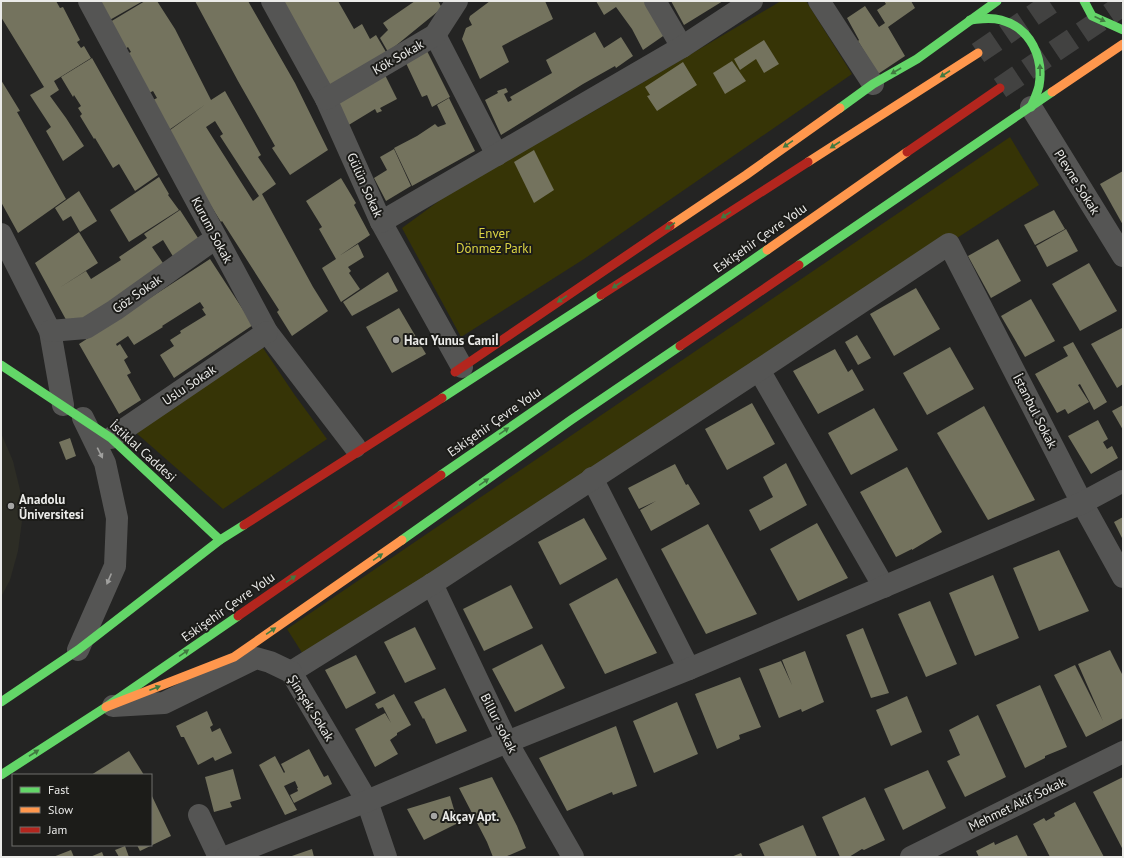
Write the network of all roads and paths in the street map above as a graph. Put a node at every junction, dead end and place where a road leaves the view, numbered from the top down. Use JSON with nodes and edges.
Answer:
{"nodes":[{"id":1,"x":89,"y":1,"type":"edge"},
{"id":2,"x":272,"y":1,"type":"edge"},
{"id":3,"x":457,"y":1,"type":"edge"},
{"id":4,"x":655,"y":1,"type":"edge"},
{"id":5,"x":752,"y":1,"type":"edge"},
{"id":6,"x":819,"y":1,"type":"edge"},
{"id":7,"x":997,"y":1,"type":"edge"},
{"id":8,"x":1084,"y":1,"type":"edge"},
{"id":9,"x":970,"y":20,"type":"junction"},
{"id":10,"x":1123,"y":30,"type":"edge"},
{"id":11,"x":435,"y":35,"type":"junction"},
{"id":12,"x":1123,"y":44,"type":"edge"},
{"id":13,"x":682,"y":47,"type":"junction"},
{"id":14,"x":978,"y":53,"type":"tunnel mouth"},
{"id":15,"x":873,"y":84,"type":"junction"},
{"id":16,"x":1000,"y":88,"type":"tunnel mouth"},
{"id":17,"x":326,"y":98,"type":"junction"},
{"id":18,"x":1031,"y":107,"type":"junction"},
{"id":19,"x":497,"y":155,"type":"junction"},
{"id":20,"x":381,"y":222,"type":"junction"},
{"id":21,"x":1,"y":234,"type":"edge"},
{"id":22,"x":216,"y":238,"type":"junction"},
{"id":23,"x":1123,"y":256,"type":"edge"},
{"id":24,"x":50,"y":331,"type":"junction"},
{"id":25,"x":267,"y":332,"type":"junction"},
{"id":26,"x":1,"y":365,"type":"edge"},
{"id":27,"x":759,"y":370,"type":"junction"},
{"id":28,"x":455,"y":371,"type":"joint"},
{"id":29,"x":63,"y":405,"type":"junction"},
{"id":30,"x":82,"y":418,"type":"junction"},
{"id":31,"x":111,"y":438,"type":"junction"},
{"id":32,"x":359,"y":442,"type":"joint"},
{"id":33,"x":592,"y":478,"type":"junction"},
{"id":34,"x":1123,"y":481,"type":"edge"},
{"id":35,"x":1082,"y":502,"type":"junction"},
{"id":36,"x":220,"y":540,"type":"junction"},
{"id":37,"x":1123,"y":578,"type":"edge"},
{"id":38,"x":432,"y":584,"type":"junction"},
{"id":39,"x":884,"y":587,"type":"junction"},
{"id":40,"x":78,"y":650,"type":"junction"},
{"id":41,"x":689,"y":669,"type":"junction"},
{"id":42,"x":291,"y":672,"type":"junction"},
{"id":43,"x":1,"y":702,"type":"edge"},
{"id":44,"x":106,"y":707,"type":"junction"},
{"id":45,"x":507,"y":742,"type":"junction"},
{"id":46,"x":1123,"y":752,"type":"edge"},
{"id":47,"x":1,"y":775,"type":"edge"},
{"id":48,"x":367,"y":801,"type":"junction"},
{"id":49,"x":199,"y":814,"type":"dead end"},
{"id":50,"x":219,"y":857,"type":"edge"},
{"id":51,"x":226,"y":857,"type":"edge"},
{"id":52,"x":386,"y":857,"type":"edge"},
{"id":53,"x":573,"y":857,"type":"edge"},
{"id":54,"x":911,"y":857,"type":"edge"}],
"edges":[{"from":1,"to":22,"type":"street","name":"Kurum Sokak"},
{"from":2,"to":17,"type":"street","name":"Gülün Sokak"},
{"from":3,"to":11,"type":"street","name":"Kök Sokak"},
{"from":4,"to":13,"type":"street"},
{"from":5,"to":13,"type":"street"},
{"from":6,"to":15,"type":"street"},
{"from":7,"to":9,"type":"main road"},
{"from":8,"to":10,"type":"main road","one_way":true},
{"from":9,"to":15,"type":"main road","one_way":true},
{"from":18,"to":9,"type":"main road","one_way":true},
{"from":11,"to":17,"type":"street","name":"Kök Sokak"},
{"from":11,"to":19,"type":"street"},
{"from":12,"to":18,"type":"main road"},
{"from":13,"to":19,"type":"street"},
{"from":14,"to":36,"type":"main road","one_way":true},
{"from":15,"to":28,"type":"main road","one_way":true},
{"from":44,"to":16,"type":"main road","name":"Eskişehir Çevre Yolu","one_way":true},
{"from":17,"to":20,"type":"street","name":"Gülün Sokak"},
{"from":18,"to":23,"type":"street","name":"Plevne Sokak"},
{"from":44,"to":18,"type":"main road","one_way":true},
{"from":19,"to":20,"type":"street"},
{"from":20,"to":28,"type":"street","name":"Gülün Sokak"},
{"from":21,"to":24,"type":"street"},
{"from":22,"to":24,"type":"street","name":"Göz Sokak"},
{"from":22,"to":25,"type":"street","name":"Kurum Sokak"},
{"from":24,"to":29,"type":"street"},
{"from":25,"to":31,"type":"street","name":"Uslu Sokak"},
{"from":25,"to":32,"type":"street","name":"Kurum Sokak"},
{"from":26,"to":29,"type":"main road","name":"İstiklal Caddesi"},
{"from":27,"to":33,"type":"street"},
{"from":27,"to":35,"type":"street","name":"İstanbul Sokak"},
{"from":27,"to":39,"type":"street"},
{"from":29,"to":30,"type":"main road","name":"İstiklal Caddesi"},
{"from":30,"to":31,"type":"main road","name":"İstiklal Caddesi"},
{"from":30,"to":40,"type":"street","one_way":true},
{"from":31,"to":36,"type":"main road","name":"İstiklal Caddesi"},
{"from":32,"to":36,"type":"main road"},
{"from":33,"to":38,"type":"street"},
{"from":33,"to":41,"type":"street"},
{"from":34,"to":35,"type":"street"},
{"from":35,"to":37,"type":"street","name":"İstanbul Sokak"},
{"from":35,"to":39,"type":"street"},
{"from":36,"to":40,"type":"main road"},
{"from":38,"to":42,"type":"street"},
{"from":38,"to":45,"type":"street","name":"Billur sokak"},
{"from":39,"to":41,"type":"street"},
{"from":40,"to":43,"type":"main road"},
{"from":41,"to":45,"type":"street"},
{"from":42,"to":44,"type":"street","name":"Şimşek Sokak"},
{"from":42,"to":48,"type":"street","name":"Şimşek Sokak"},
{"from":47,"to":44,"type":"main road","name":"Eskişehir Çevre Yolu","one_way":true},
{"from":45,"to":48,"type":"street"},
{"from":45,"to":53,"type":"street","name":"Billur sokak"},
{"from":46,"to":54,"type":"street","name":"Mehmet Akif Sokak"},
{"from":48,"to":51,"type":"street"},
{"from":48,"to":52,"type":"street","name":"Şimşek Sokak"},
{"from":49,"to":50,"type":"street"}]}
